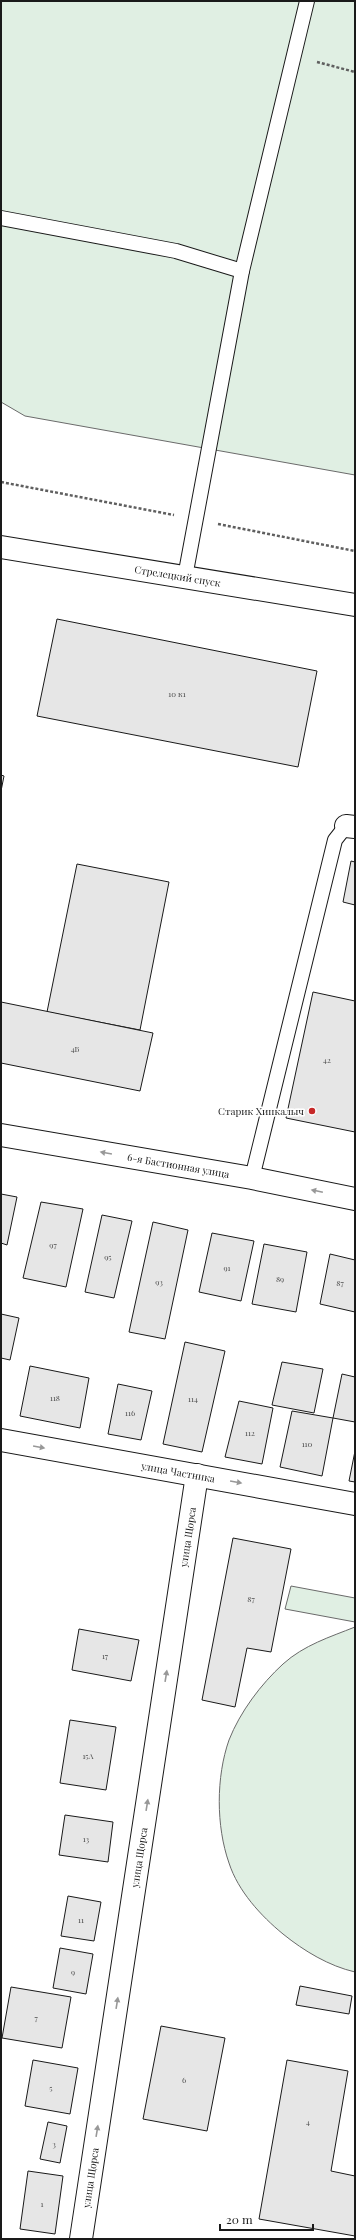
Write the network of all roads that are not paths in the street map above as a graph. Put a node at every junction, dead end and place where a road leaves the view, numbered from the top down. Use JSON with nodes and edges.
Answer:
{"nodes":[{"id":1,"x":307,"y":1,"type":"edge"},
{"id":2,"x":1,"y":218,"type":"edge"},
{"id":3,"x":242,"y":270,"type":"junction"},
{"id":4,"x":209,"y":447,"type":"dead end"},
{"id":5,"x":1,"y":547,"type":"edge"},
{"id":6,"x":185,"y":577,"type":"junction"},
{"id":7,"x":355,"y":605,"type":"edge"},
{"id":8,"x":351,"y":826,"type":"edge"},
{"id":9,"x":1,"y":1135,"type":"edge"},
{"id":10,"x":252,"y":1178,"type":"junction"},
{"id":11,"x":355,"y":1199,"type":"edge"},
{"id":12,"x":1,"y":1440,"type":"edge"},
{"id":13,"x":197,"y":1475,"type":"junction"},
{"id":14,"x":355,"y":1504,"type":"edge"},
{"id":15,"x":81,"y":2239,"type":"edge"}],
"edges":[{"from":1,"to":3,"type":"lane"},
{"from":2,"to":3,"type":"lane"},
{"from":3,"to":6,"type":"lane"},
{"from":4,"to":6,"type":"lane"},
{"from":5,"to":6,"type":"street","name":"Стрелецкий спуск"},
{"from":6,"to":7,"type":"street","name":"Стрелецкий спуск"},
{"from":8,"to":10,"type":"lane"},
{"from":10,"to":9,"type":"street","name":"6-я Бастионная улица","one_way":true},
{"from":11,"to":10,"type":"street","name":"6-я Бастионная улица","one_way":true},
{"from":12,"to":13,"type":"street","name":"улица Частника","one_way":true},
{"from":13,"to":14,"type":"street","name":"улица Частника","one_way":true},
{"from":15,"to":13,"type":"street","name":"улица Щорса","one_way":true}]}
